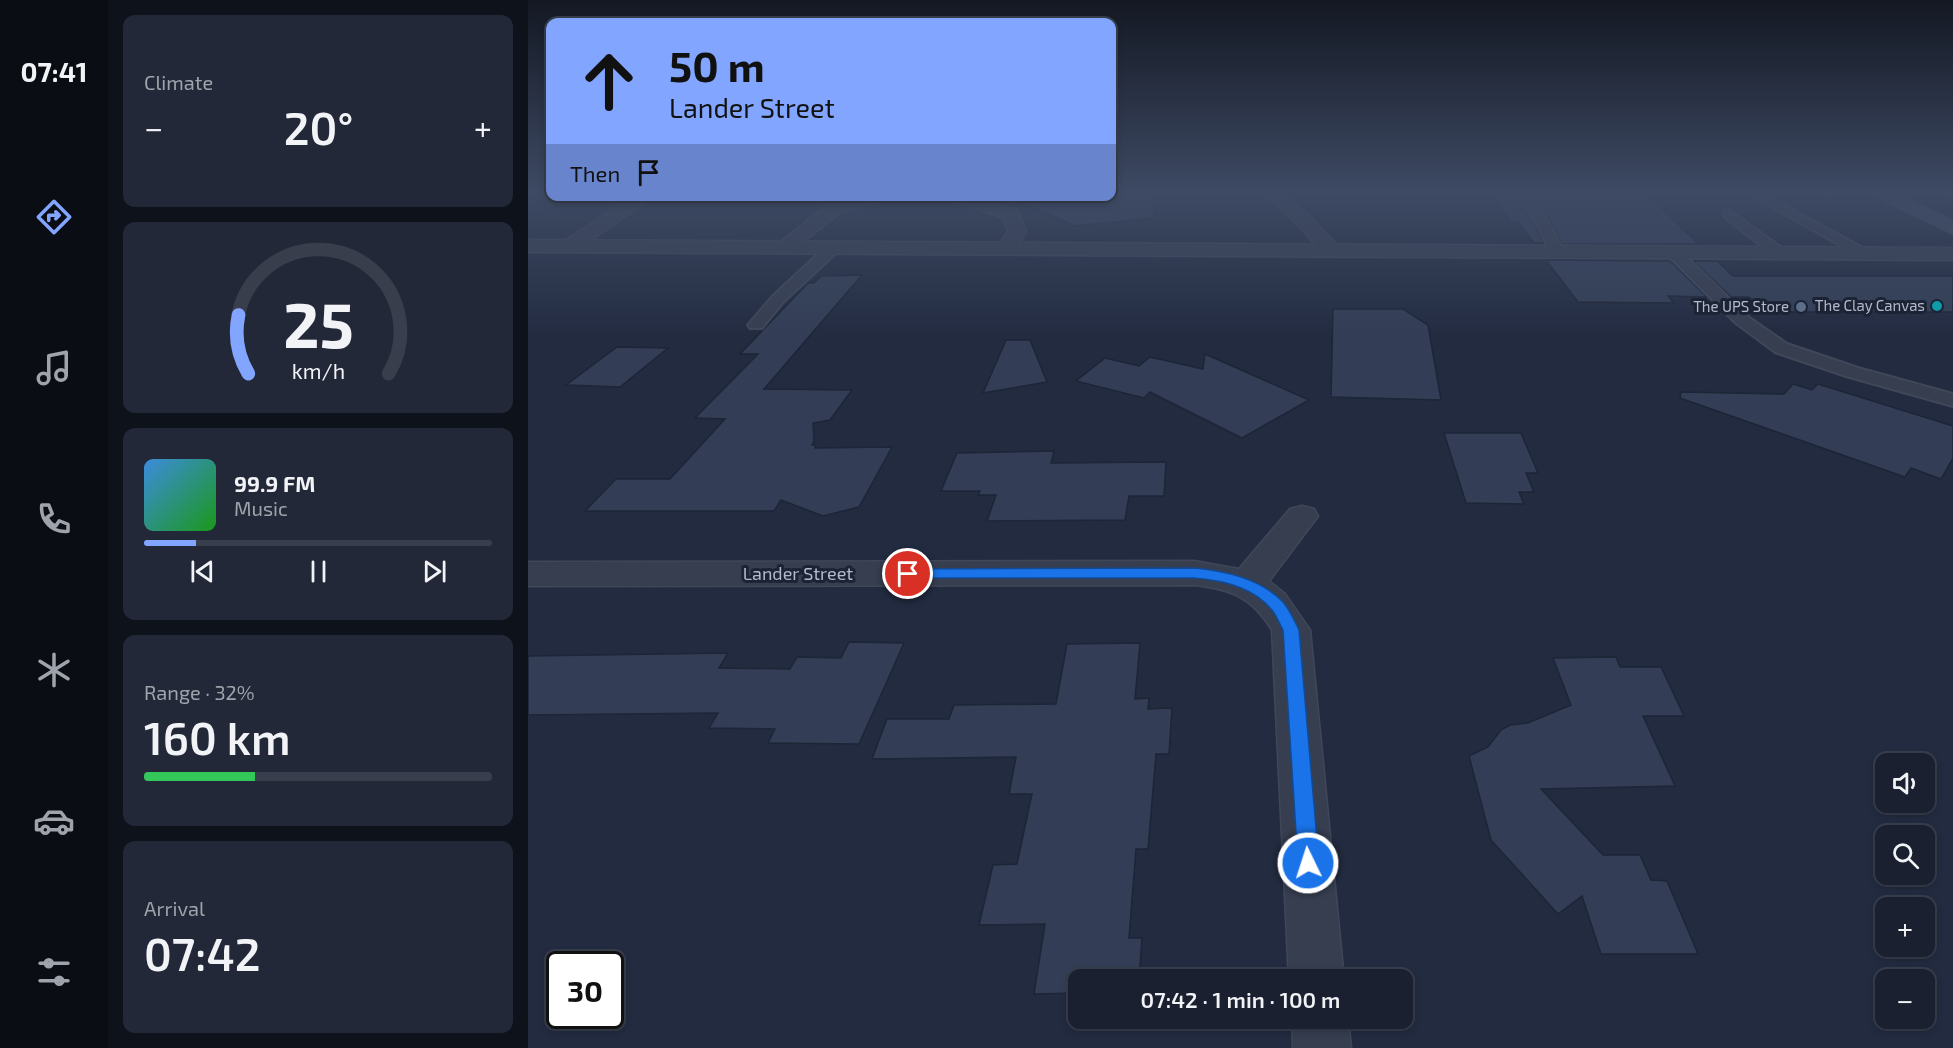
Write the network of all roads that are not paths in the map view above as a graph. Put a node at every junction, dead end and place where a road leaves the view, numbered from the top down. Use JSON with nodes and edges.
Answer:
{"nodes":[{"id":1,"x":579,"y":240,"type":"edge"},
{"id":2,"x":793,"y":240,"type":"edge"},
{"id":3,"x":1012,"y":240,"type":"edge"},
{"id":4,"x":1322,"y":240,"type":"edge"},
{"id":5,"x":1551,"y":240,"type":"edge"},
{"id":6,"x":1762,"y":240,"type":"edge"},
{"id":7,"x":1840,"y":240,"type":"edge"},
{"id":8,"x":528,"y":246,"type":"edge"},
{"id":9,"x":570,"y":246,"type":"junction"},
{"id":10,"x":784,"y":247,"type":"junction"},
{"id":11,"x":834,"y":247,"type":"junction"},
{"id":12,"x":1006,"y":248,"type":"junction"},
{"id":13,"x":1332,"y":251,"type":"junction"},
{"id":14,"x":1557,"y":252,"type":"junction"},
{"id":15,"x":1673,"y":252,"type":"junction"},
{"id":16,"x":1779,"y":253,"type":"junction"},
{"id":17,"x":1865,"y":253,"type":"junction"},
{"id":18,"x":1953,"y":254,"type":"edge"},
{"id":19,"x":536,"y":266,"type":"dead end"},
{"id":20,"x":756,"y":324,"type":"dead end"},
{"id":21,"x":1953,"y":400,"type":"edge"},
{"id":22,"x":1302,"y":516,"type":"dead end"},
{"id":23,"x":528,"y":574,"type":"edge"},
{"id":24,"x":1247,"y":584,"type":"junction"},
{"id":25,"x":1316,"y":969,"type":"edge"},
{"id":26,"x":1321,"y":1029,"type":"edge"},
{"id":27,"x":1322,"y":1048,"type":"edge"}],
"edges":[{"from":1,"to":9,"type":"street"},
{"from":2,"to":10,"type":"street"},
{"from":3,"to":12,"type":"street"},
{"from":4,"to":13,"type":"street"},
{"from":5,"to":14,"type":"lane"},
{"from":6,"to":16,"type":"lane"},
{"from":7,"to":17,"type":"lane"},
{"from":8,"to":9,"type":"street"},
{"from":9,"to":10,"type":"street"},
{"from":9,"to":19,"type":"street"},
{"from":10,"to":11,"type":"street"},
{"from":11,"to":12,"type":"street"},
{"from":11,"to":20,"type":"lane"},
{"from":12,"to":13,"type":"street"},
{"from":13,"to":14,"type":"street"},
{"from":14,"to":15,"type":"street"},
{"from":15,"to":16,"type":"street"},
{"from":15,"to":21,"type":"lane"},
{"from":16,"to":17,"type":"street"},
{"from":17,"to":18,"type":"street"},
{"from":22,"to":24,"type":"street"},
{"from":23,"to":24,"type":"street","name":"Lander Street"},
{"from":24,"to":25,"type":"street","name":"Lander Street"},
{"from":26,"to":27,"type":"street"}]}
